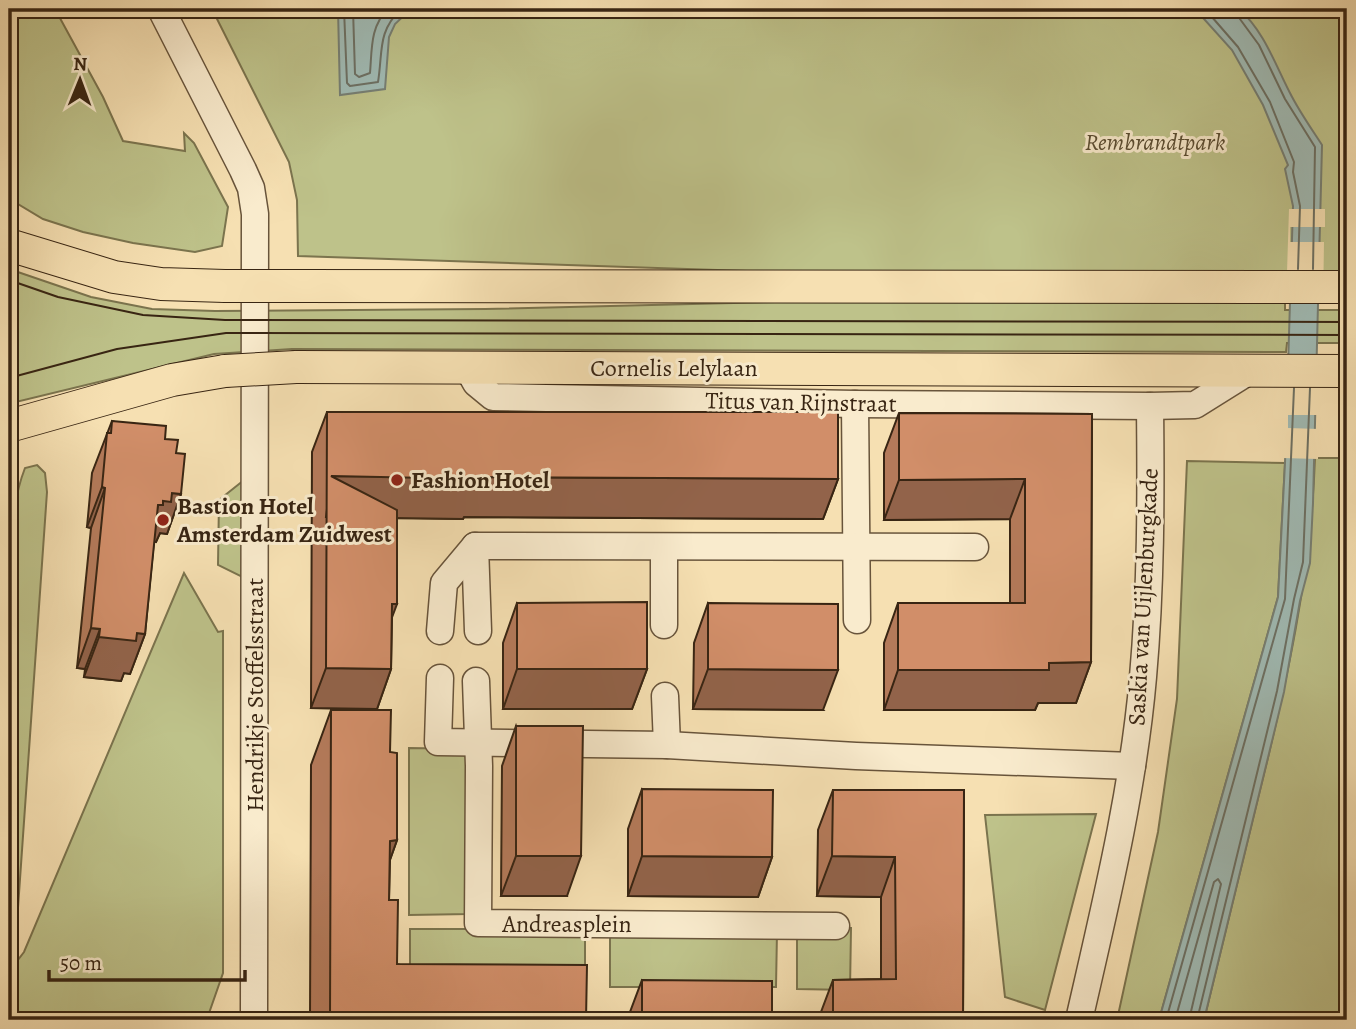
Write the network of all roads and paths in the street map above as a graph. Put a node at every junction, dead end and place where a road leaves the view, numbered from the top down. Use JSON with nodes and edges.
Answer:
{"nodes":[{"id":1,"x":161,"y":9,"type":"edge"},
{"id":2,"x":9,"y":245,"type":"edge"},
{"id":3,"x":1347,"y":287,"type":"edge"},
{"id":4,"x":467,"y":367,"type":"junction"},
{"id":5,"x":1251,"y":370,"type":"junction"},
{"id":6,"x":1347,"y":370,"type":"edge"},
{"id":7,"x":855,"y":404,"type":"junction"},
{"id":8,"x":1150,"y":406,"type":"junction"},
{"id":9,"x":9,"y":426,"type":"edge"},
{"id":10,"x":475,"y":546,"type":"junction"},
{"id":11,"x":857,"y":546,"type":"junction"},
{"id":12,"x":664,"y":547,"type":"junction"},
{"id":13,"x":975,"y":547,"type":"dead end"},
{"id":14,"x":857,"y":620,"type":"dead end"},
{"id":15,"x":664,"y":625,"type":"dead end"},
{"id":16,"x":440,"y":631,"type":"dead end"},
{"id":17,"x":478,"y":631,"type":"dead end"},
{"id":18,"x":440,"y":678,"type":"dead end"},
{"id":19,"x":476,"y":681,"type":"dead end"},
{"id":20,"x":665,"y":696,"type":"dead end"},
{"id":21,"x":477,"y":742,"type":"junction"},
{"id":22,"x":667,"y":745,"type":"junction"},
{"id":23,"x":1132,"y":766,"type":"junction"},
{"id":24,"x":836,"y":926,"type":"dead end"},
{"id":25,"x":254,"y":1020,"type":"edge"},
{"id":26,"x":1079,"y":1020,"type":"edge"}],
"edges":[{"from":1,"to":25,"type":"street","name":"Hendrikje Stoffelsstraat"},
{"from":2,"to":3,"type":"main road","bridge":true},
{"from":4,"to":5,"type":"main road","name":"Cornelis Lelylaan"},
{"from":4,"to":7,"type":"street","name":"Titus van Rijnstraat"},
{"from":4,"to":9,"type":"main road","name":"Cornelis Lelylaan","bridge":true},
{"from":5,"to":6,"type":"main road","name":"Cornelis Lelylaan"},
{"from":5,"to":8,"type":"street"},
{"from":7,"to":8,"type":"street","name":"Titus van Rijnstraat"},
{"from":7,"to":11,"type":"street"},
{"from":8,"to":23,"type":"street","name":"Saskia van Uijlenburgkade"},
{"from":10,"to":12,"type":"street"},
{"from":10,"to":16,"type":"street"},
{"from":10,"to":17,"type":"street"},
{"from":11,"to":12,"type":"street"},
{"from":11,"to":13,"type":"street"},
{"from":11,"to":14,"type":"street"},
{"from":12,"to":15,"type":"street"},
{"from":18,"to":21,"type":"street"},
{"from":19,"to":21,"type":"street","name":"Andreasplein"},
{"from":20,"to":22,"type":"street"},
{"from":21,"to":22,"type":"street"},
{"from":21,"to":24,"type":"street","name":"Andreasplein"},
{"from":22,"to":23,"type":"street"},
{"from":23,"to":26,"type":"street","name":"Saskia van Uijlenburgkade"}]}
